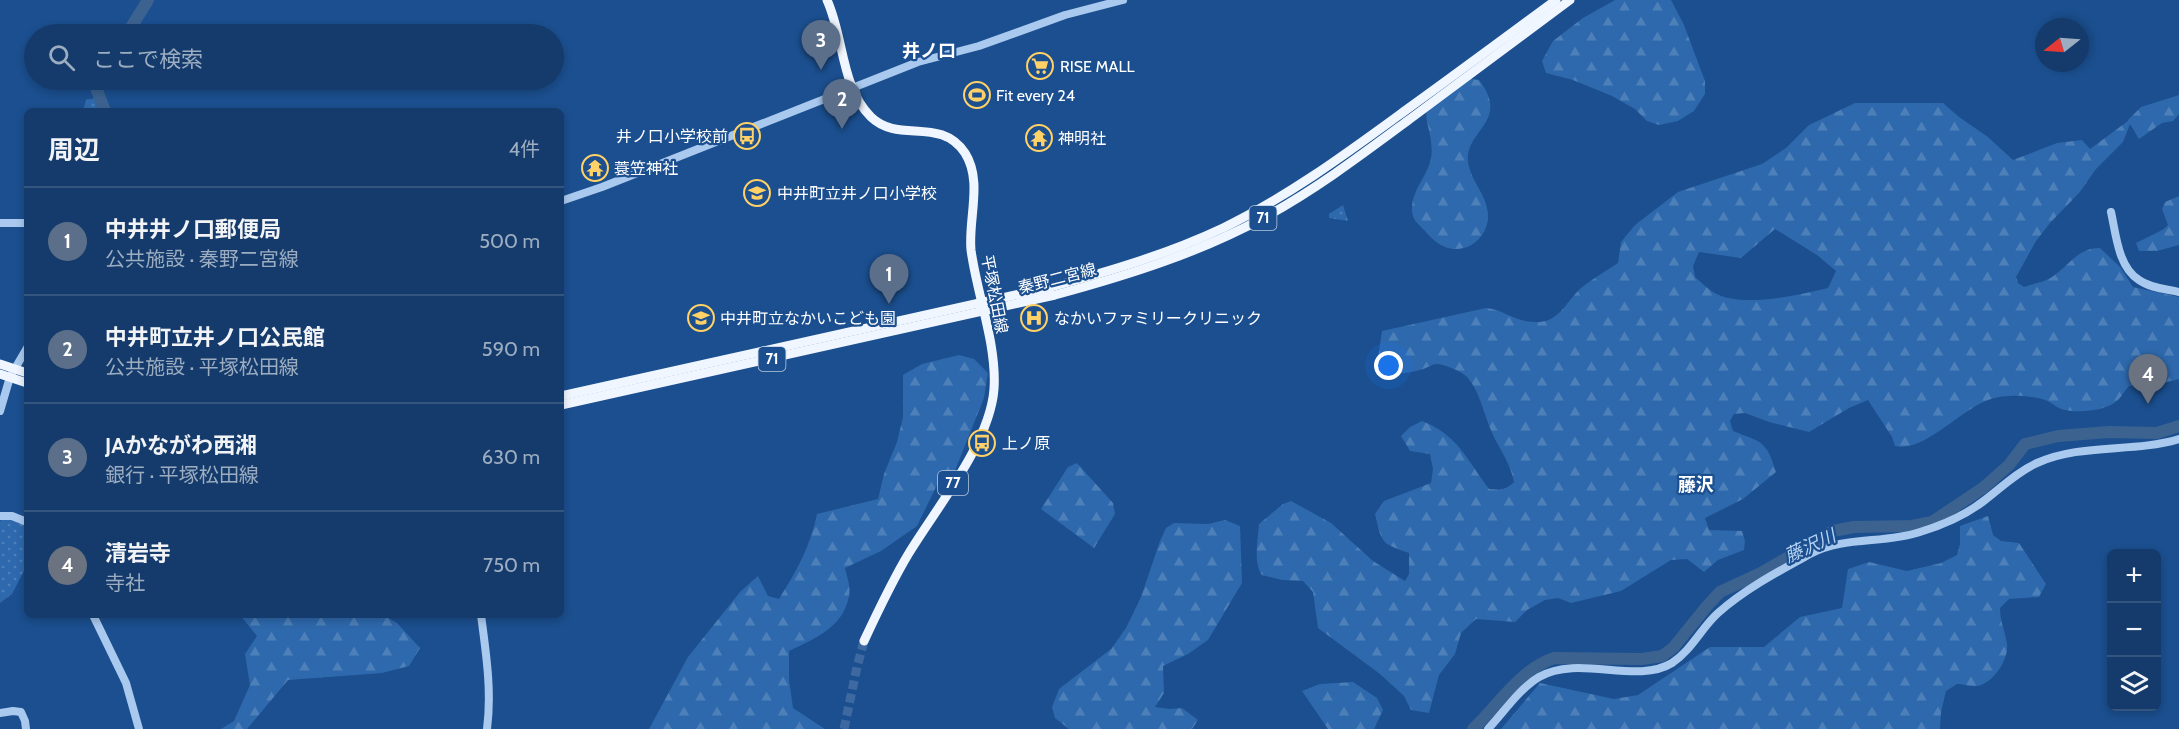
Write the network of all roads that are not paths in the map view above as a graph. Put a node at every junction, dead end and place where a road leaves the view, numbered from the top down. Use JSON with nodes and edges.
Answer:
{"nodes":[{"id":1,"x":827,"y":0,"type":"edge"},
{"id":2,"x":1123,"y":0,"type":"edge"},
{"id":3,"x":1563,"y":2,"type":"edge"},
{"id":4,"x":852,"y":87,"type":"junction"},
{"id":5,"x":564,"y":200,"type":"edge"},
{"id":6,"x":2110,"y":212,"type":"dead end"},
{"id":7,"x":0,"y":223,"type":"edge"},
{"id":8,"x":24,"y":223,"type":"edge"},
{"id":9,"x":2179,"y":292,"type":"edge"},
{"id":10,"x":982,"y":307,"type":"junction"},
{"id":11,"x":24,"y":353,"type":"edge"},
{"id":12,"x":0,"y":364,"type":"edge"},
{"id":13,"x":12,"y":373,"type":"junction"},
{"id":14,"x":24,"y":373,"type":"edge"},
{"id":15,"x":0,"y":374,"type":"edge"},
{"id":16,"x":24,"y":381,"type":"edge"},
{"id":17,"x":564,"y":395,"type":"edge"},
{"id":18,"x":564,"y":404,"type":"edge"},
{"id":19,"x":0,"y":411,"type":"edge"},
{"id":20,"x":2179,"y":439,"type":"edge"},
{"id":21,"x":0,"y":516,"type":"edge"},
{"id":22,"x":24,"y":521,"type":"edge"},
{"id":23,"x":94,"y":618,"type":"edge"},
{"id":24,"x":481,"y":618,"type":"edge"},
{"id":25,"x":864,"y":641,"type":"tunnel mouth"},
{"id":26,"x":0,"y":713,"type":"edge"},
{"id":27,"x":26,"y":729,"type":"edge"},
{"id":28,"x":139,"y":729,"type":"edge"},
{"id":29,"x":487,"y":729,"type":"edge"},
{"id":30,"x":1488,"y":729,"type":"edge"}],
"edges":[{"from":1,"to":4,"type":"main road","name":"平塚松田線","number":"77"},
{"from":2,"to":4,"type":"street"},
{"from":3,"to":10,"type":"main road","name":"秦野二宮線","number":"71"},
{"from":4,"to":5,"type":"street"},
{"from":4,"to":10,"type":"main road","name":"平塚松田線","number":"77"},
{"from":6,"to":9,"type":"street"},
{"from":7,"to":8,"type":"street"},
{"from":10,"to":17,"type":"main road","name":"秦野二宮線","number":"71"},
{"from":10,"to":18,"type":"main road","name":"秦野二宮線","number":"71"},
{"from":10,"to":25,"type":"main road","name":"平塚松田線","number":"77"},
{"from":11,"to":13,"type":"street"},
{"from":12,"to":13,"type":"main road"},
{"from":13,"to":14,"type":"main road"},
{"from":13,"to":15,"type":"main road"},
{"from":13,"to":16,"type":"main road"},
{"from":13,"to":19,"type":"street"},
{"from":20,"to":30,"type":"street"},
{"from":21,"to":22,"type":"street"},
{"from":23,"to":28,"type":"street"},
{"from":24,"to":29,"type":"street"},
{"from":26,"to":27,"type":"street"}]}
